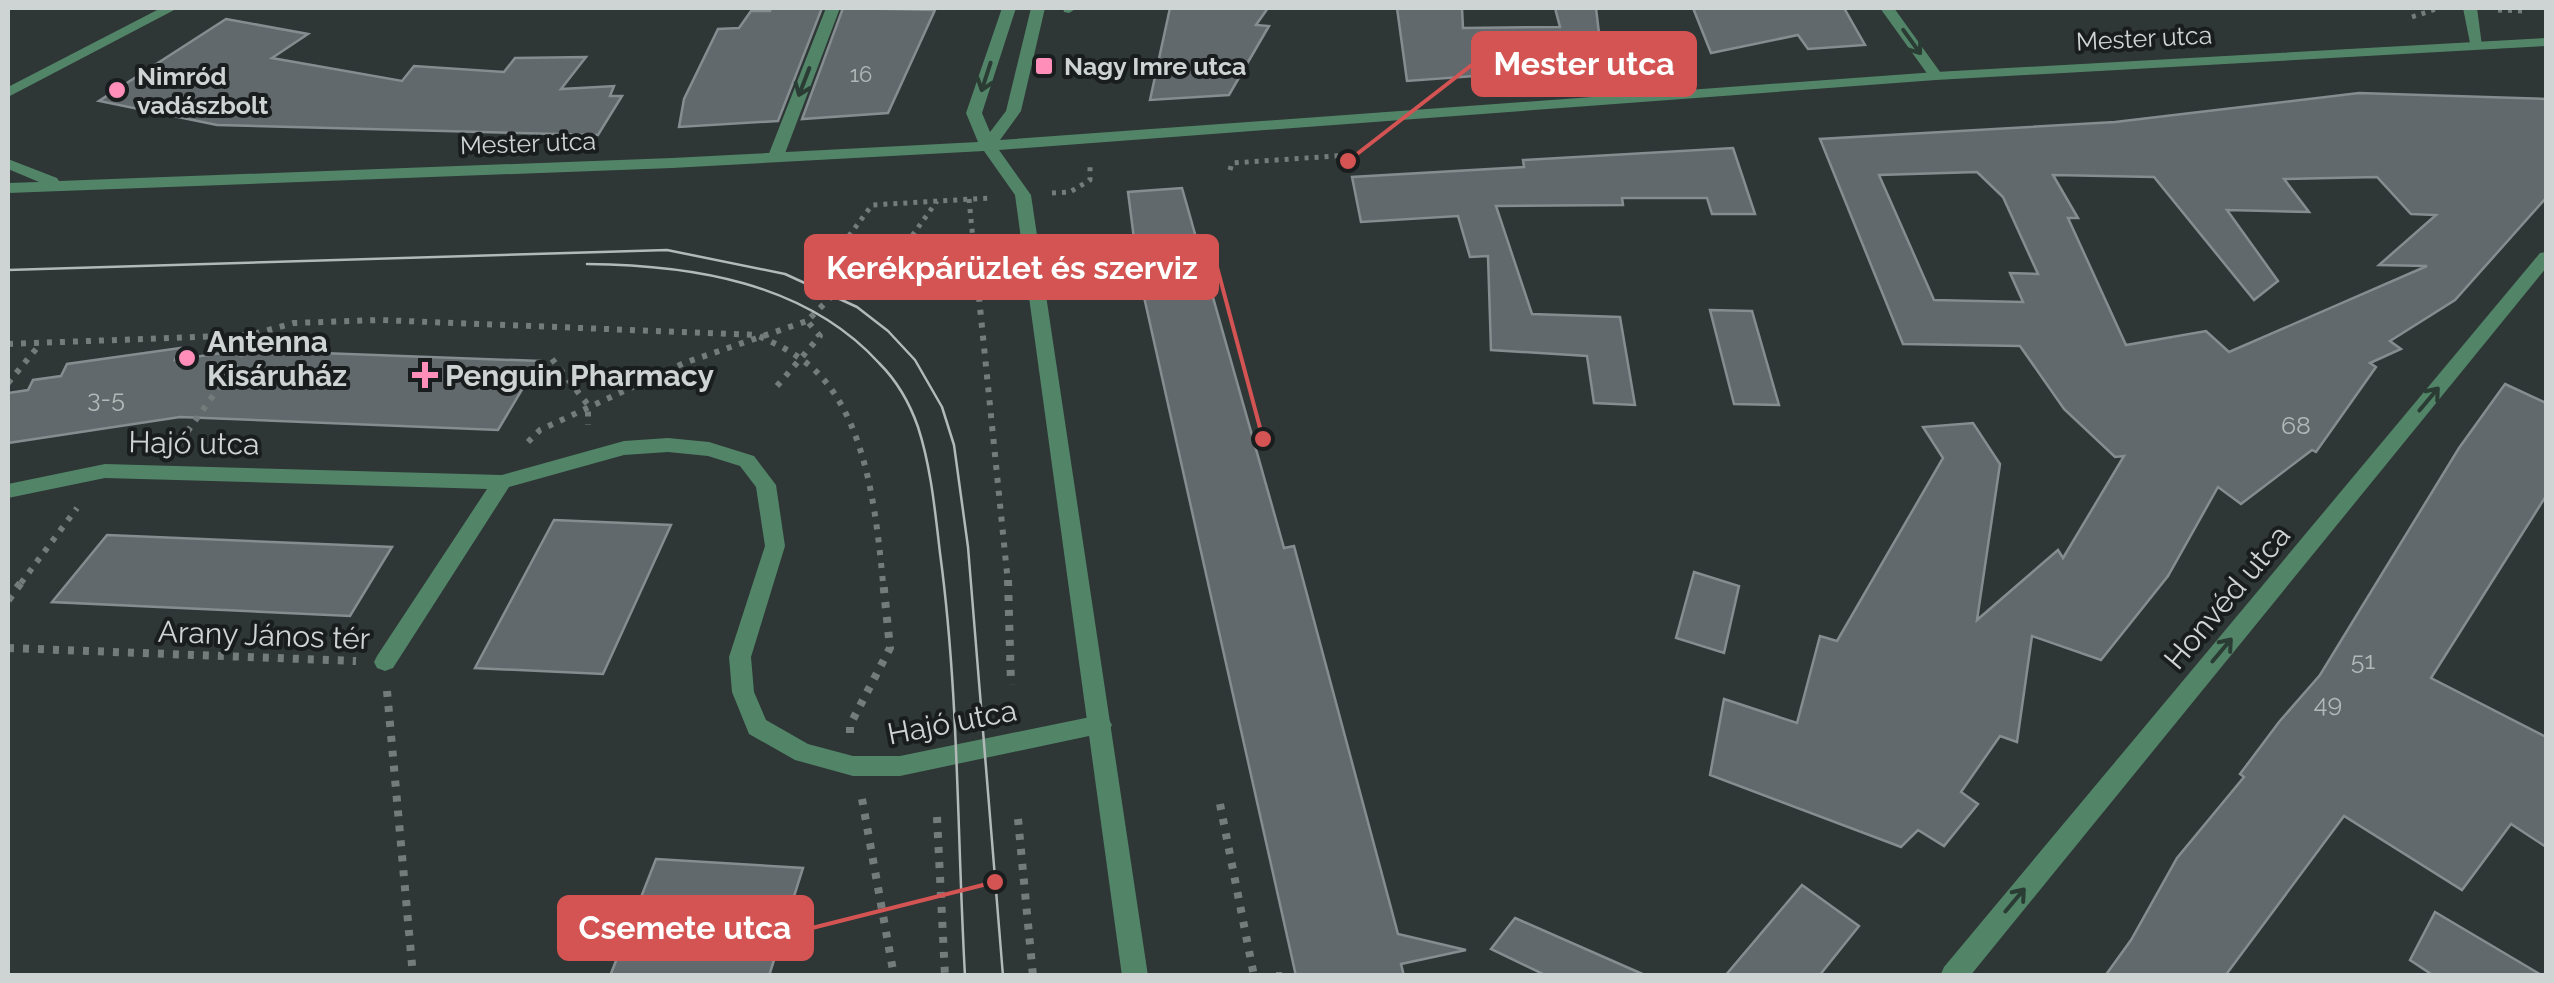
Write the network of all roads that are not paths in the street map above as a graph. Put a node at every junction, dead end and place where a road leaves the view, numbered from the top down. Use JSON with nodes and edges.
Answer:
{"nodes":[{"id":1,"x":170,"y":8,"type":"edge"},
{"id":2,"x":833,"y":8,"type":"edge"},
{"id":3,"x":1009,"y":8,"type":"edge"},
{"id":4,"x":1038,"y":8,"type":"edge"},
{"id":5,"x":1887,"y":8,"type":"edge"},
{"id":6,"x":2470,"y":8,"type":"edge"},
{"id":7,"x":2546,"y":42,"type":"edge"},
{"id":8,"x":2477,"y":43,"type":"junction"},
{"id":9,"x":1936,"y":76,"type":"junction"},
{"id":10,"x":8,"y":93,"type":"edge"},
{"id":11,"x":988,"y":146,"type":"junction"},
{"id":12,"x":776,"y":156,"type":"junction"},
{"id":13,"x":8,"y":164,"type":"edge"},
{"id":14,"x":62,"y":185,"type":"junction"},
{"id":15,"x":8,"y":188,"type":"edge"},
{"id":16,"x":2546,"y":257,"type":"edge"},
{"id":17,"x":502,"y":482,"type":"junction"},
{"id":18,"x":8,"y":492,"type":"edge"},
{"id":19,"x":385,"y":662,"type":"road end"},
{"id":20,"x":1100,"y":725,"type":"junction"},
{"id":21,"x":1134,"y":976,"type":"edge"},
{"id":22,"x":1953,"y":976,"type":"edge"}],
"edges":[{"from":1,"to":10,"type":"street"},
{"from":2,"to":12,"type":"street","one_way":true},
{"from":3,"to":11,"type":"street","one_way":true},
{"from":4,"to":11,"type":"street"},
{"from":5,"to":9,"type":"street","one_way":true},
{"from":6,"to":8,"type":"street"},
{"from":7,"to":8,"type":"street","name":"Mester utca"},
{"from":8,"to":9,"type":"street","name":"Mester utca"},
{"from":9,"to":11,"type":"street","name":"Mester utca"},
{"from":11,"to":12,"type":"street","name":"Mester utca"},
{"from":11,"to":20,"type":"street"},
{"from":12,"to":14,"type":"street","name":"Mester utca"},
{"from":13,"to":14,"type":"street"},
{"from":14,"to":15,"type":"street","name":"Mester utca"},
{"from":22,"to":16,"type":"street","name":"Honvéd utca","one_way":true},
{"from":17,"to":18,"type":"street","name":"Hajó utca"},
{"from":17,"to":19,"type":"street"},
{"from":17,"to":20,"type":"street","name":"Hajó utca"},
{"from":20,"to":21,"type":"street"}]}
